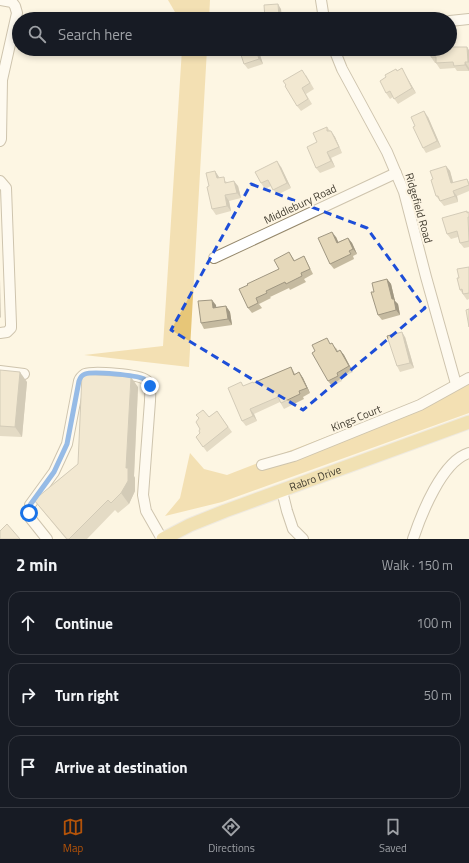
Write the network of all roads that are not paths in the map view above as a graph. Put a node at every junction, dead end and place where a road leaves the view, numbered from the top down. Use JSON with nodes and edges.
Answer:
{"nodes":[{"id":1,"x":0,"y":0,"type":"edge"},
{"id":2,"x":321,"y":0,"type":"edge"},
{"id":3,"x":16,"y":12,"type":"edge"},
{"id":4,"x":323,"y":12,"type":"edge"},
{"id":5,"x":469,"y":19,"type":"edge"},
{"id":6,"x":457,"y":20,"type":"edge"},
{"id":7,"x":12,"y":36,"type":"edge"},
{"id":8,"x":337,"y":56,"type":"edge"},
{"id":9,"x":0,"y":141,"type":"edge"},
{"id":10,"x":396,"y":173,"type":"junction"},
{"id":11,"x":0,"y":182,"type":"edge"},
{"id":12,"x":214,"y":258,"type":"dead end"},
{"id":13,"x":0,"y":332,"type":"edge"},
{"id":14,"x":0,"y":371,"type":"edge"},
{"id":15,"x":24,"y":374,"type":"dead end"},
{"id":16,"x":469,"y":378,"type":"edge"},
{"id":17,"x":456,"y":384,"type":"junction"},
{"id":18,"x":469,"y":422,"type":"edge"},
{"id":19,"x":469,"y":453,"type":"edge"},
{"id":20,"x":262,"y":465,"type":"dead end"},
{"id":21,"x":282,"y":491,"type":"junction"},
{"id":22,"x":301,"y":538,"type":"edge"},
{"id":23,"x":47,"y":539,"type":"edge"},
{"id":24,"x":162,"y":539,"type":"edge"},
{"id":25,"x":413,"y":539,"type":"edge"}],
"edges":[{"from":1,"to":3,"type":"street"},
{"from":2,"to":4,"type":"street"},
{"from":5,"to":6,"type":"street"},
{"from":7,"to":9,"type":"street"},
{"from":8,"to":10,"type":"street","name":"Ridgefield Road"},
{"from":10,"to":12,"type":"street","name":"Middlebury Road"},
{"from":10,"to":17,"type":"street","name":"Ridgefield Road"},
{"from":11,"to":13,"type":"street"},
{"from":14,"to":15,"type":"street"},
{"from":16,"to":17,"type":"street","name":"Kings Court"},
{"from":17,"to":20,"type":"street","name":"Kings Court"},
{"from":18,"to":21,"type":"main road","name":"Rabro Drive"},
{"from":19,"to":25,"type":"street"},
{"from":21,"to":22,"type":"street"},
{"from":21,"to":24,"type":"main road","name":"Rabro Drive"},
{"from":23,"to":24,"type":"street"}]}
